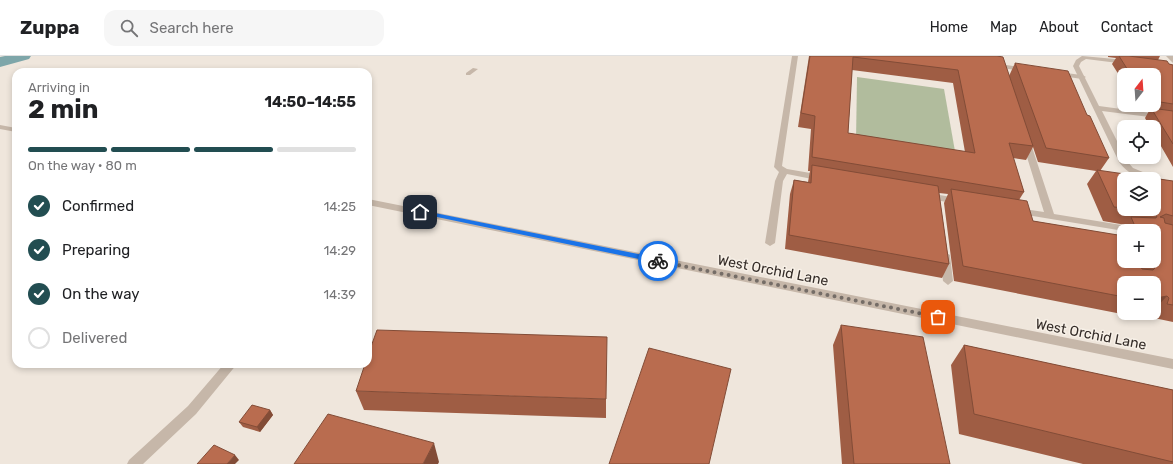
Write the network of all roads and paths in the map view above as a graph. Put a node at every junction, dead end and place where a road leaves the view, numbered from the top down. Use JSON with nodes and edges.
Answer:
{"nodes":[{"id":1,"x":795,"y":56,"type":"edge"},
{"id":2,"x":1170,"y":56,"type":"edge"},
{"id":3,"x":1084,"y":57,"type":"edge"},
{"id":4,"x":1173,"y":61,"type":"edge"},
{"id":5,"x":986,"y":64,"type":"edge"},
{"id":6,"x":1135,"y":64,"type":"edge"},
{"id":7,"x":475,"y":68,"type":"dead end"},
{"id":8,"x":1037,"y":71,"type":"edge"},
{"id":9,"x":1051,"y":73,"type":"edge"},
{"id":10,"x":468,"y":74,"type":"dead end"},
{"id":11,"x":1082,"y":77,"type":"junction"},
{"id":12,"x":1097,"y":108,"type":"junction"},
{"id":13,"x":1173,"y":118,"type":"edge"},
{"id":14,"x":0,"y":127,"type":"edge"},
{"id":15,"x":12,"y":129,"type":"edge"},
{"id":16,"x":1023,"y":134,"type":"edge"},
{"id":17,"x":784,"y":171,"type":"junction"},
{"id":18,"x":1135,"y":172,"type":"edge"},
{"id":19,"x":830,"y":179,"type":"edge"},
{"id":20,"x":914,"y":194,"type":"edge"},
{"id":21,"x":372,"y":203,"type":"edge"},
{"id":22,"x":970,"y":203,"type":"edge"},
{"id":23,"x":1007,"y":209,"type":"edge"},
{"id":24,"x":1050,"y":216,"type":"junction"},
{"id":25,"x":1111,"y":226,"type":"junction"},
{"id":26,"x":1117,"y":227,"type":"edge"},
{"id":27,"x":1116,"y":238,"type":"edge"},
{"id":28,"x":770,"y":243,"type":"dead end"},
{"id":29,"x":943,"y":243,"type":"edge"},
{"id":30,"x":948,"y":281,"type":"dead end"},
{"id":31,"x":1173,"y":364,"type":"edge"},
{"id":32,"x":228,"y":368,"type":"edge"},
{"id":33,"x":134,"y":464,"type":"edge"}],
"edges":[{"from":1,"to":17,"type":"street"},
{"from":2,"to":4,"type":"street"},
{"from":3,"to":6,"type":"street"},
{"from":3,"to":11,"type":"street"},
{"from":5,"to":8,"type":"street"},
{"from":7,"to":10,"type":"street"},
{"from":9,"to":11,"type":"street"},
{"from":11,"to":12,"type":"street"},
{"from":12,"to":13,"type":"street"},
{"from":12,"to":18,"type":"street"},
{"from":14,"to":15,"type":"street"},
{"from":16,"to":24,"type":"street"},
{"from":17,"to":19,"type":"street"},
{"from":17,"to":28,"type":"street"},
{"from":20,"to":22,"type":"street"},
{"from":21,"to":31,"type":"street","name":"West Orchid Lane"},
{"from":23,"to":24,"type":"street"},
{"from":24,"to":25,"type":"street"},
{"from":25,"to":26,"type":"street"},
{"from":25,"to":27,"type":"street"},
{"from":29,"to":30,"type":"street"},
{"from":32,"to":33,"type":"street"}]}
